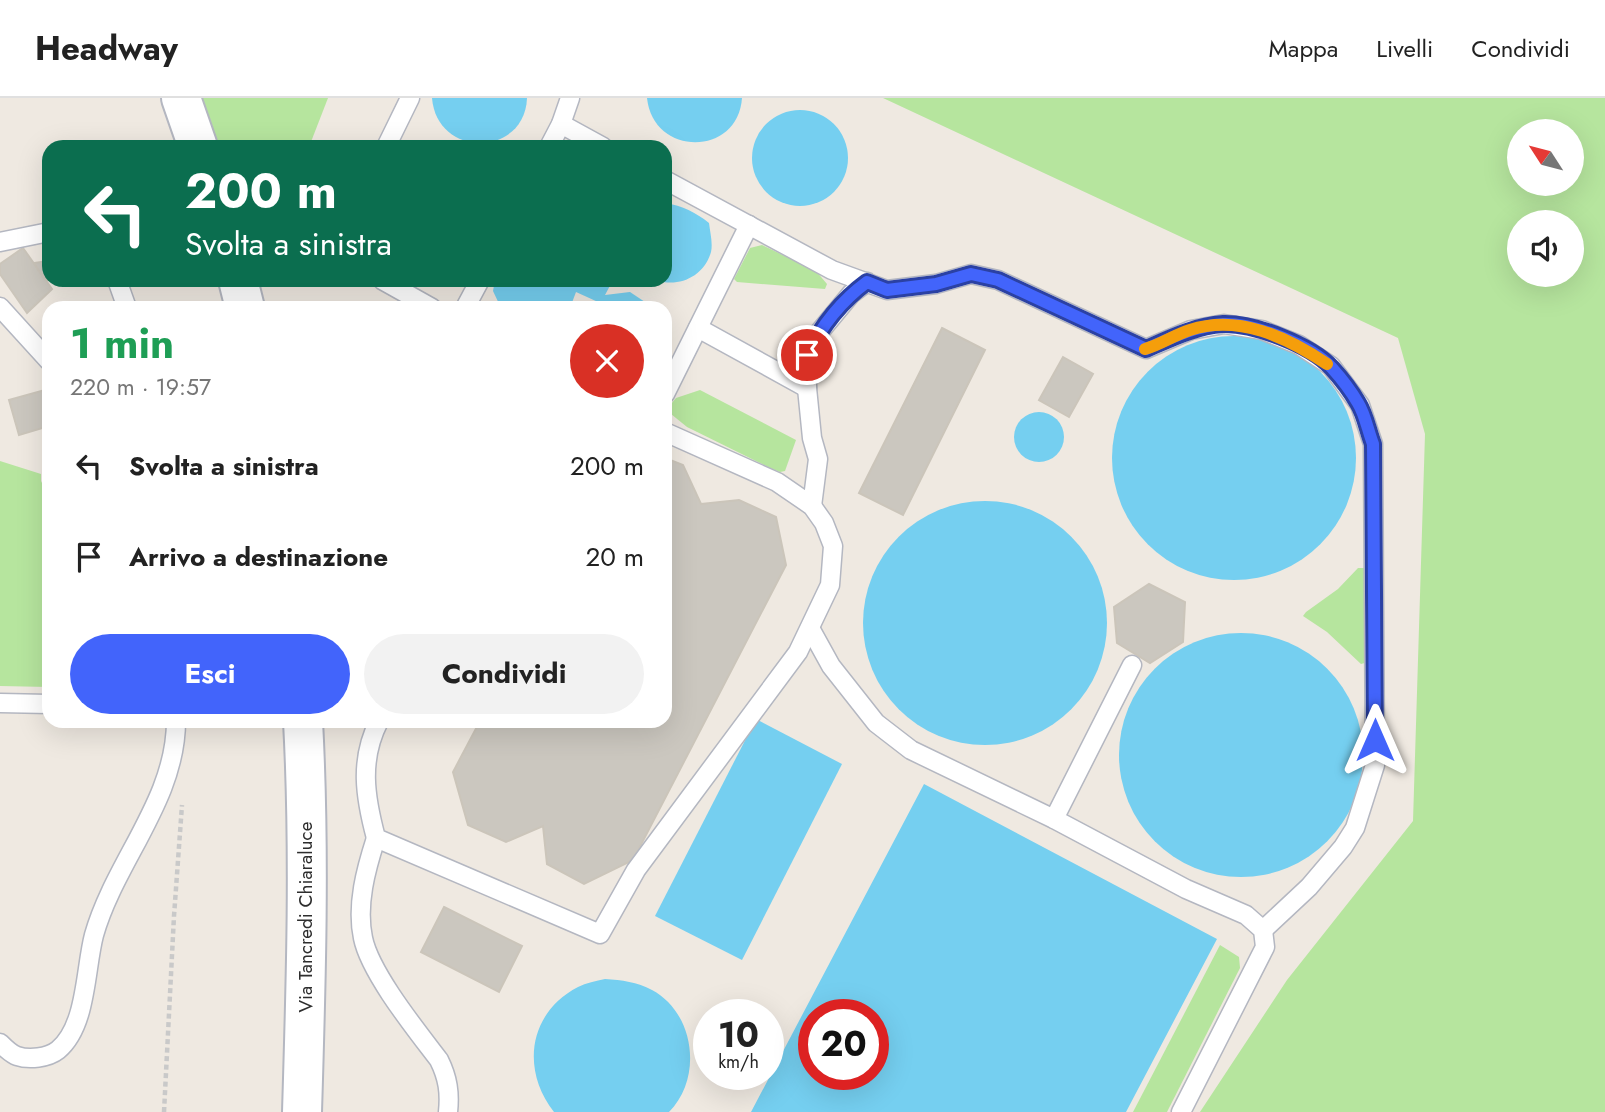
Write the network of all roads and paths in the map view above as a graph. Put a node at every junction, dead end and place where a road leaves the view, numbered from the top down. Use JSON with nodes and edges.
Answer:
{"nodes":[{"id":1,"x":180,"y":98,"type":"edge"},
{"id":2,"x":410,"y":98,"type":"edge"},
{"id":3,"x":570,"y":98,"type":"edge"},
{"id":4,"x":561,"y":124,"type":"junction"},
{"id":5,"x":195,"y":140,"type":"edge"},
{"id":6,"x":389,"y":140,"type":"edge"},
{"id":7,"x":553,"y":140,"type":"edge"},
{"id":8,"x":590,"y":140,"type":"edge"},
{"id":9,"x":672,"y":184,"type":"edge"},
{"id":10,"x":749,"y":225,"type":"junction"},
{"id":11,"x":42,"y":234,"type":"edge"},
{"id":12,"x":0,"y":243,"type":"edge"},
{"id":13,"x":867,"y":282,"type":"junction"},
{"id":14,"x":394,"y":287,"type":"edge"},
{"id":15,"x":420,"y":301,"type":"edge"},
{"id":16,"x":0,"y":307,"type":"edge"},
{"id":17,"x":698,"y":328,"type":"junction"},
{"id":18,"x":42,"y":353,"type":"edge"},
{"id":19,"x":672,"y":380,"type":"edge"},
{"id":20,"x":807,"y":388,"type":"junction"},
{"id":21,"x":672,"y":435,"type":"edge"},
{"id":22,"x":812,"y":506,"type":"junction"},
{"id":23,"x":810,"y":628,"type":"junction"},
{"id":24,"x":1132,"y":664,"type":"dead end"},
{"id":25,"x":0,"y":703,"type":"edge"},
{"id":26,"x":42,"y":704,"type":"edge"},
{"id":27,"x":176,"y":728,"type":"edge"},
{"id":28,"x":303,"y":728,"type":"edge"},
{"id":29,"x":375,"y":728,"type":"edge"},
{"id":30,"x":183,"y":797,"type":"dead end"},
{"id":31,"x":1054,"y":819,"type":"junction"},
{"id":32,"x":376,"y":838,"type":"junction"},
{"id":33,"x":1263,"y":930,"type":"junction"},
{"id":34,"x":0,"y":1043,"type":"edge"},
{"id":35,"x":164,"y":1112,"type":"edge"},
{"id":36,"x":302,"y":1112,"type":"edge"},
{"id":37,"x":448,"y":1112,"type":"edge"},
{"id":38,"x":1181,"y":1112,"type":"edge"}],
"edges":[{"from":1,"to":5,"type":"street"},
{"from":2,"to":6,"type":"lane"},
{"from":3,"to":4,"type":"lane"},
{"from":4,"to":7,"type":"lane"},
{"from":4,"to":8,"type":"lane"},
{"from":9,"to":10,"type":"lane"},
{"from":10,"to":13,"type":"lane"},
{"from":10,"to":17,"type":"lane"},
{"from":11,"to":12,"type":"lane"},
{"from":13,"to":20,"type":"lane"},
{"from":13,"to":33,"type":"lane"},
{"from":14,"to":15,"type":"lane"},
{"from":16,"to":18,"type":"lane"},
{"from":17,"to":19,"type":"lane"},
{"from":17,"to":20,"type":"lane"},
{"from":20,"to":22,"type":"lane"},
{"from":21,"to":22,"type":"lane"},
{"from":22,"to":23,"type":"lane"},
{"from":23,"to":31,"type":"lane"},
{"from":23,"to":32,"type":"lane"},
{"from":24,"to":31,"type":"lane"},
{"from":25,"to":26,"type":"lane"},
{"from":27,"to":34,"type":"lane"},
{"from":28,"to":36,"type":"street","name":"Via Tancredi Chiaraluce"},
{"from":29,"to":32,"type":"lane"},
{"from":30,"to":35,"type":"path"},
{"from":31,"to":33,"type":"lane"},
{"from":32,"to":37,"type":"lane"},
{"from":33,"to":38,"type":"lane"}]}
